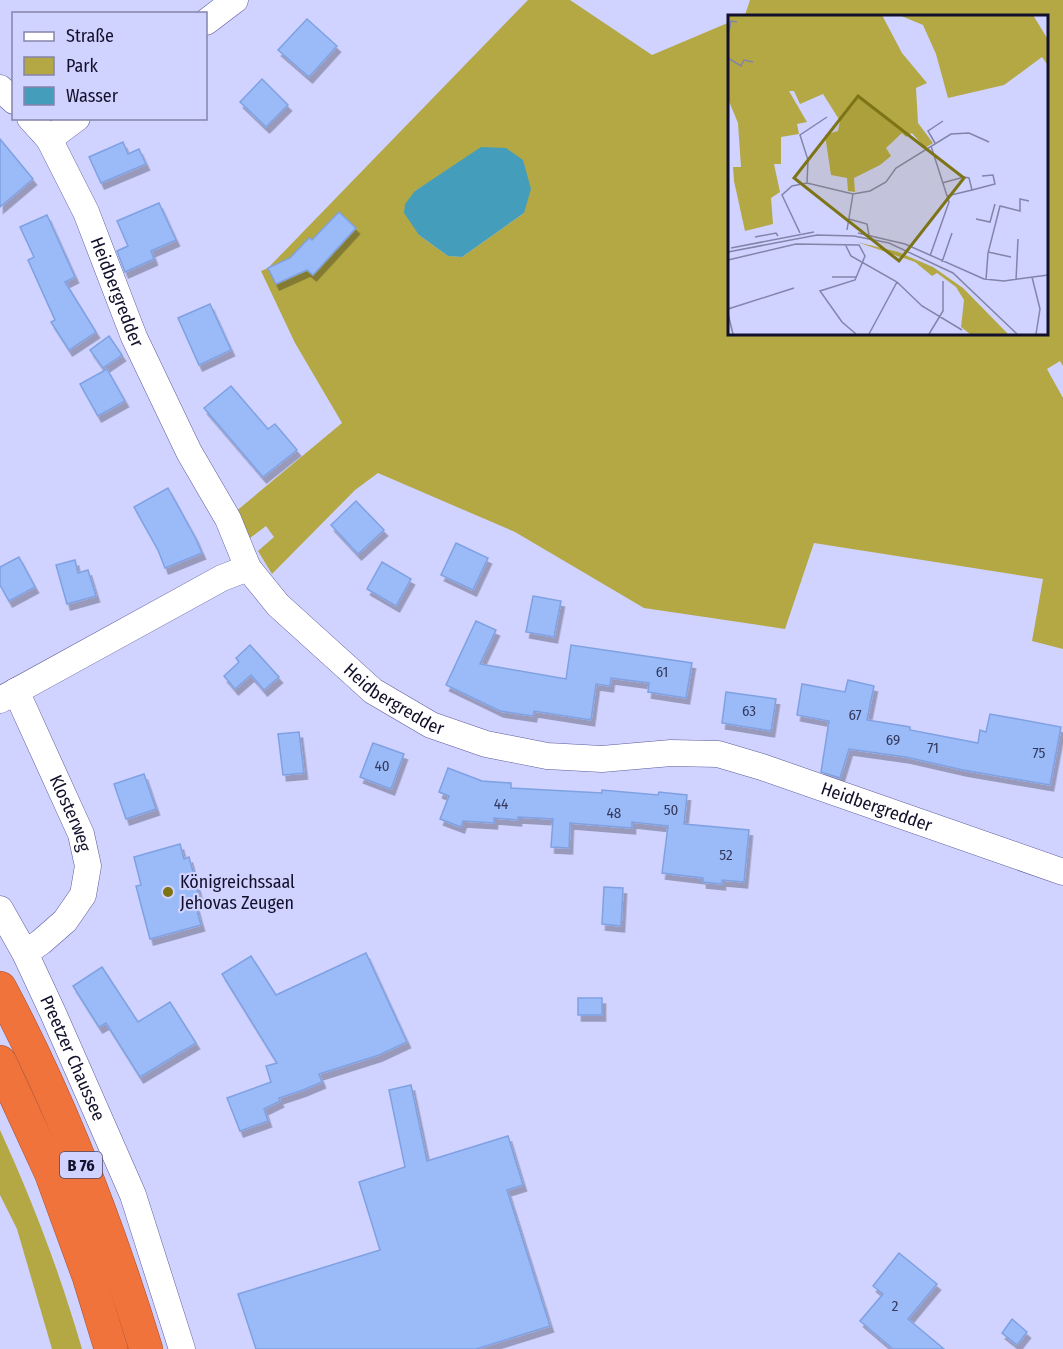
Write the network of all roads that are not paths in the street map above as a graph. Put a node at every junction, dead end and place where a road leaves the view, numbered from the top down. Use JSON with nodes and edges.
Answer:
{"nodes":[{"id":1,"x":236,"y":0,"type":"edge"},
{"id":2,"x":207,"y":21,"type":"edge"},
{"id":3,"x":0,"y":88,"type":"edge"},
{"id":4,"x":12,"y":99,"type":"edge"},
{"id":5,"x":32,"y":120,"type":"edge"},
{"id":6,"x":74,"y":120,"type":"edge"},
{"id":7,"x":49,"y":139,"type":"junction"},
{"id":8,"x":248,"y":568,"type":"junction"},
{"id":9,"x":8,"y":695,"type":"edge"},
{"id":10,"x":1063,"y":872,"type":"edge"},
{"id":11,"x":0,"y":909,"type":"edge"},
{"id":12,"x":25,"y":953,"type":"junction"},
{"id":13,"x":0,"y":988,"type":"edge"},
{"id":14,"x":0,"y":1062,"type":"edge"},
{"id":15,"x":111,"y":1349,"type":"edge"},
{"id":16,"x":146,"y":1349,"type":"edge"},
{"id":17,"x":182,"y":1349,"type":"edge"}],
"edges":[{"from":1,"to":2,"type":"street"},
{"from":3,"to":4,"type":"street"},
{"from":5,"to":7,"type":"street","name":"Heidbergredder"},
{"from":6,"to":7,"type":"street"},
{"from":7,"to":8,"type":"street","name":"Heidbergredder"},
{"from":8,"to":9,"type":"street","name":"Klosterweg"},
{"from":8,"to":10,"type":"street","name":"Heidbergredder"},
{"from":9,"to":12,"type":"street","name":"Klosterweg"},
{"from":11,"to":12,"type":"street","name":"Preetzer Chaussee"},
{"from":12,"to":17,"type":"street","name":"Preetzer Chaussee"},
{"from":13,"to":16,"type":"highway","name":"Preetzer Chaussee","number":"B 76"},
{"from":14,"to":15,"type":"highway","number":"B 76"}]}
